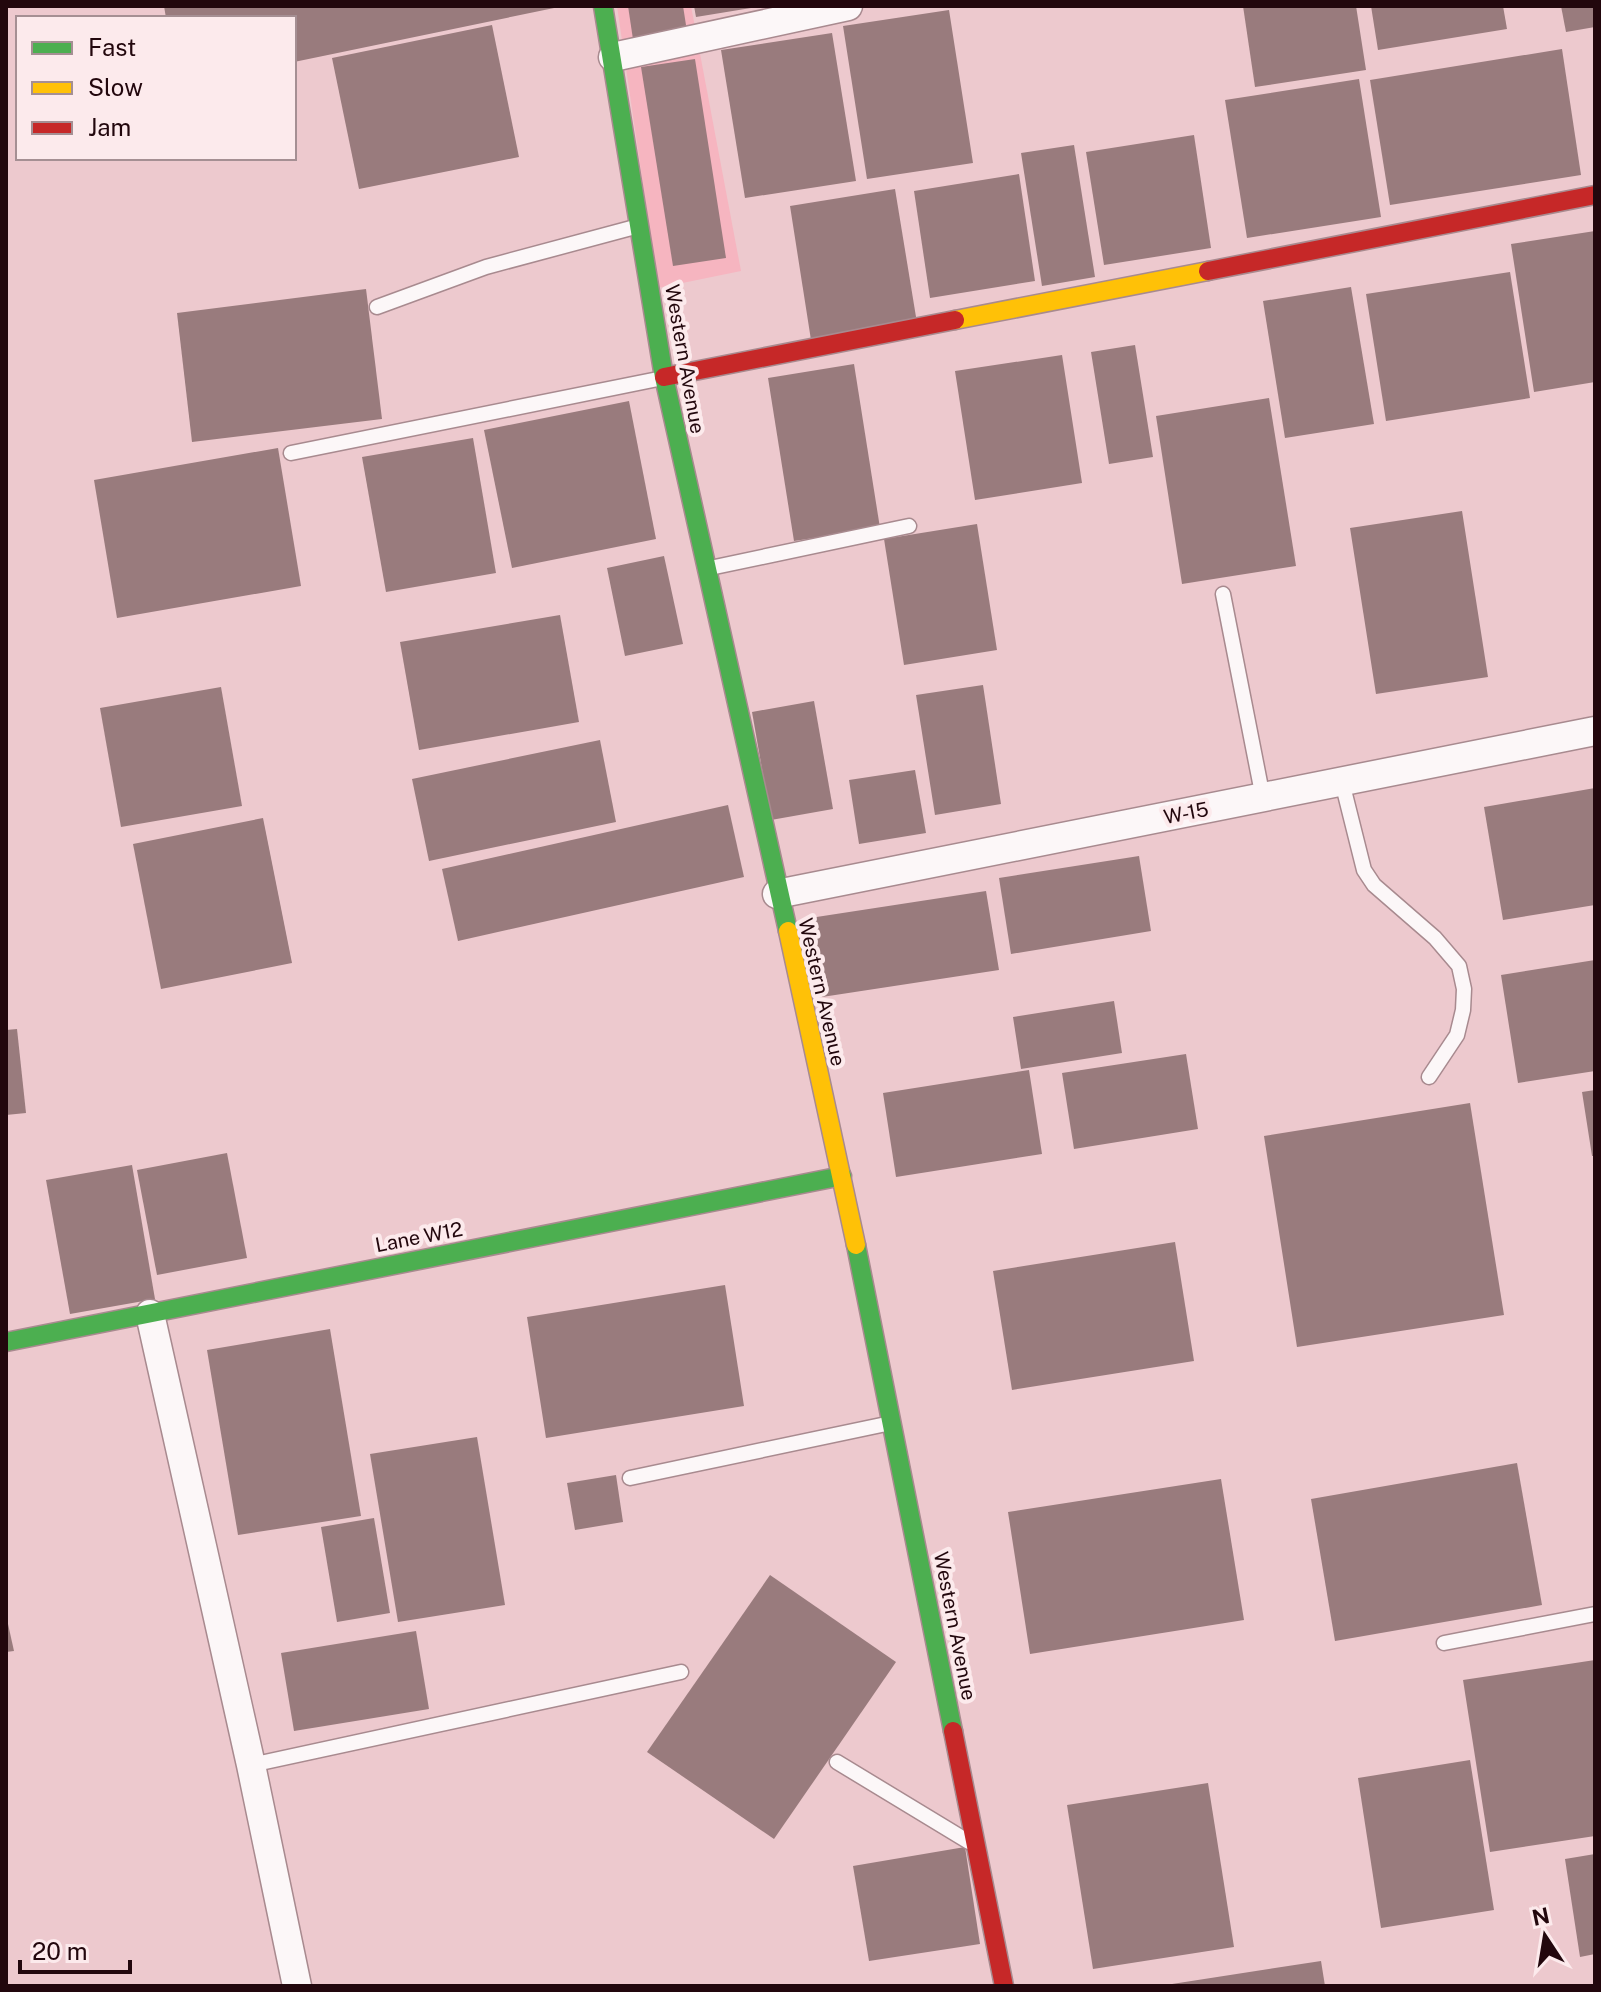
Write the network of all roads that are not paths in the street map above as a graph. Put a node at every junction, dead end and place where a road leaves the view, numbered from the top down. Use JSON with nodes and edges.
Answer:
{"nodes":[{"id":1,"x":603,"y":6,"type":"edge"},
{"id":2,"x":848,"y":6,"type":"edge"},
{"id":3,"x":613,"y":57,"type":"junction"},
{"id":4,"x":1595,"y":195,"type":"edge"},
{"id":5,"x":640,"y":226,"type":"junction"},
{"id":6,"x":377,"y":307,"type":"dead end"},
{"id":7,"x":664,"y":377,"type":"junction"},
{"id":8,"x":291,"y":453,"type":"dead end"},
{"id":9,"x":909,"y":526,"type":"dead end"},
{"id":10,"x":705,"y":569,"type":"junction"},
{"id":11,"x":1223,"y":594,"type":"dead end"},
{"id":12,"x":1595,"y":731,"type":"edge"},
{"id":13,"x":1342,"y":782,"type":"junction"},
{"id":14,"x":1263,"y":798,"type":"junction"},
{"id":15,"x":777,"y":894,"type":"junction"},
{"id":16,"x":1429,"y":1077,"type":"dead end"},
{"id":17,"x":842,"y":1176,"type":"junction"},
{"id":18,"x":150,"y":1314,"type":"junction"},
{"id":19,"x":6,"y":1342,"type":"edge"},
{"id":20,"x":891,"y":1423,"type":"junction"},
{"id":21,"x":630,"y":1478,"type":"dead end"},
{"id":22,"x":1595,"y":1614,"type":"edge"},
{"id":23,"x":1444,"y":1643,"type":"dead end"},
{"id":24,"x":681,"y":1672,"type":"dead end"},
{"id":25,"x":837,"y":1762,"type":"dead end"},
{"id":26,"x":251,"y":1765,"type":"junction"},
{"id":27,"x":977,"y":1847,"type":"junction"},
{"id":28,"x":297,"y":1986,"type":"edge"},
{"id":29,"x":1004,"y":1986,"type":"edge"}],
"edges":[{"from":1,"to":3,"type":"street","name":"Western Avenue"},
{"from":2,"to":3,"type":"street"},
{"from":3,"to":5,"type":"street","name":"Western Avenue"},
{"from":4,"to":7,"type":"street"},
{"from":5,"to":6,"type":"lane"},
{"from":5,"to":7,"type":"street","name":"Western Avenue"},
{"from":7,"to":8,"type":"lane"},
{"from":7,"to":10,"type":"street","name":"Western Avenue"},
{"from":9,"to":10,"type":"lane"},
{"from":10,"to":15,"type":"street","name":"Western Avenue"},
{"from":11,"to":14,"type":"lane"},
{"from":12,"to":13,"type":"street","name":"W-15"},
{"from":13,"to":14,"type":"street","name":"W-15"},
{"from":13,"to":16,"type":"lane"},
{"from":14,"to":15,"type":"street","name":"W-15"},
{"from":15,"to":17,"type":"street","name":"Western Avenue"},
{"from":17,"to":18,"type":"street","name":"Lane W12"},
{"from":17,"to":20,"type":"street","name":"Western Avenue"},
{"from":18,"to":19,"type":"street","name":"Lane W12"},
{"from":18,"to":26,"type":"street"},
{"from":20,"to":21,"type":"lane"},
{"from":20,"to":27,"type":"street","name":"Western Avenue"},
{"from":22,"to":23,"type":"lane"},
{"from":24,"to":26,"type":"lane"},
{"from":25,"to":27,"type":"lane"},
{"from":26,"to":28,"type":"street"},
{"from":27,"to":29,"type":"street","name":"Western Avenue"}]}
